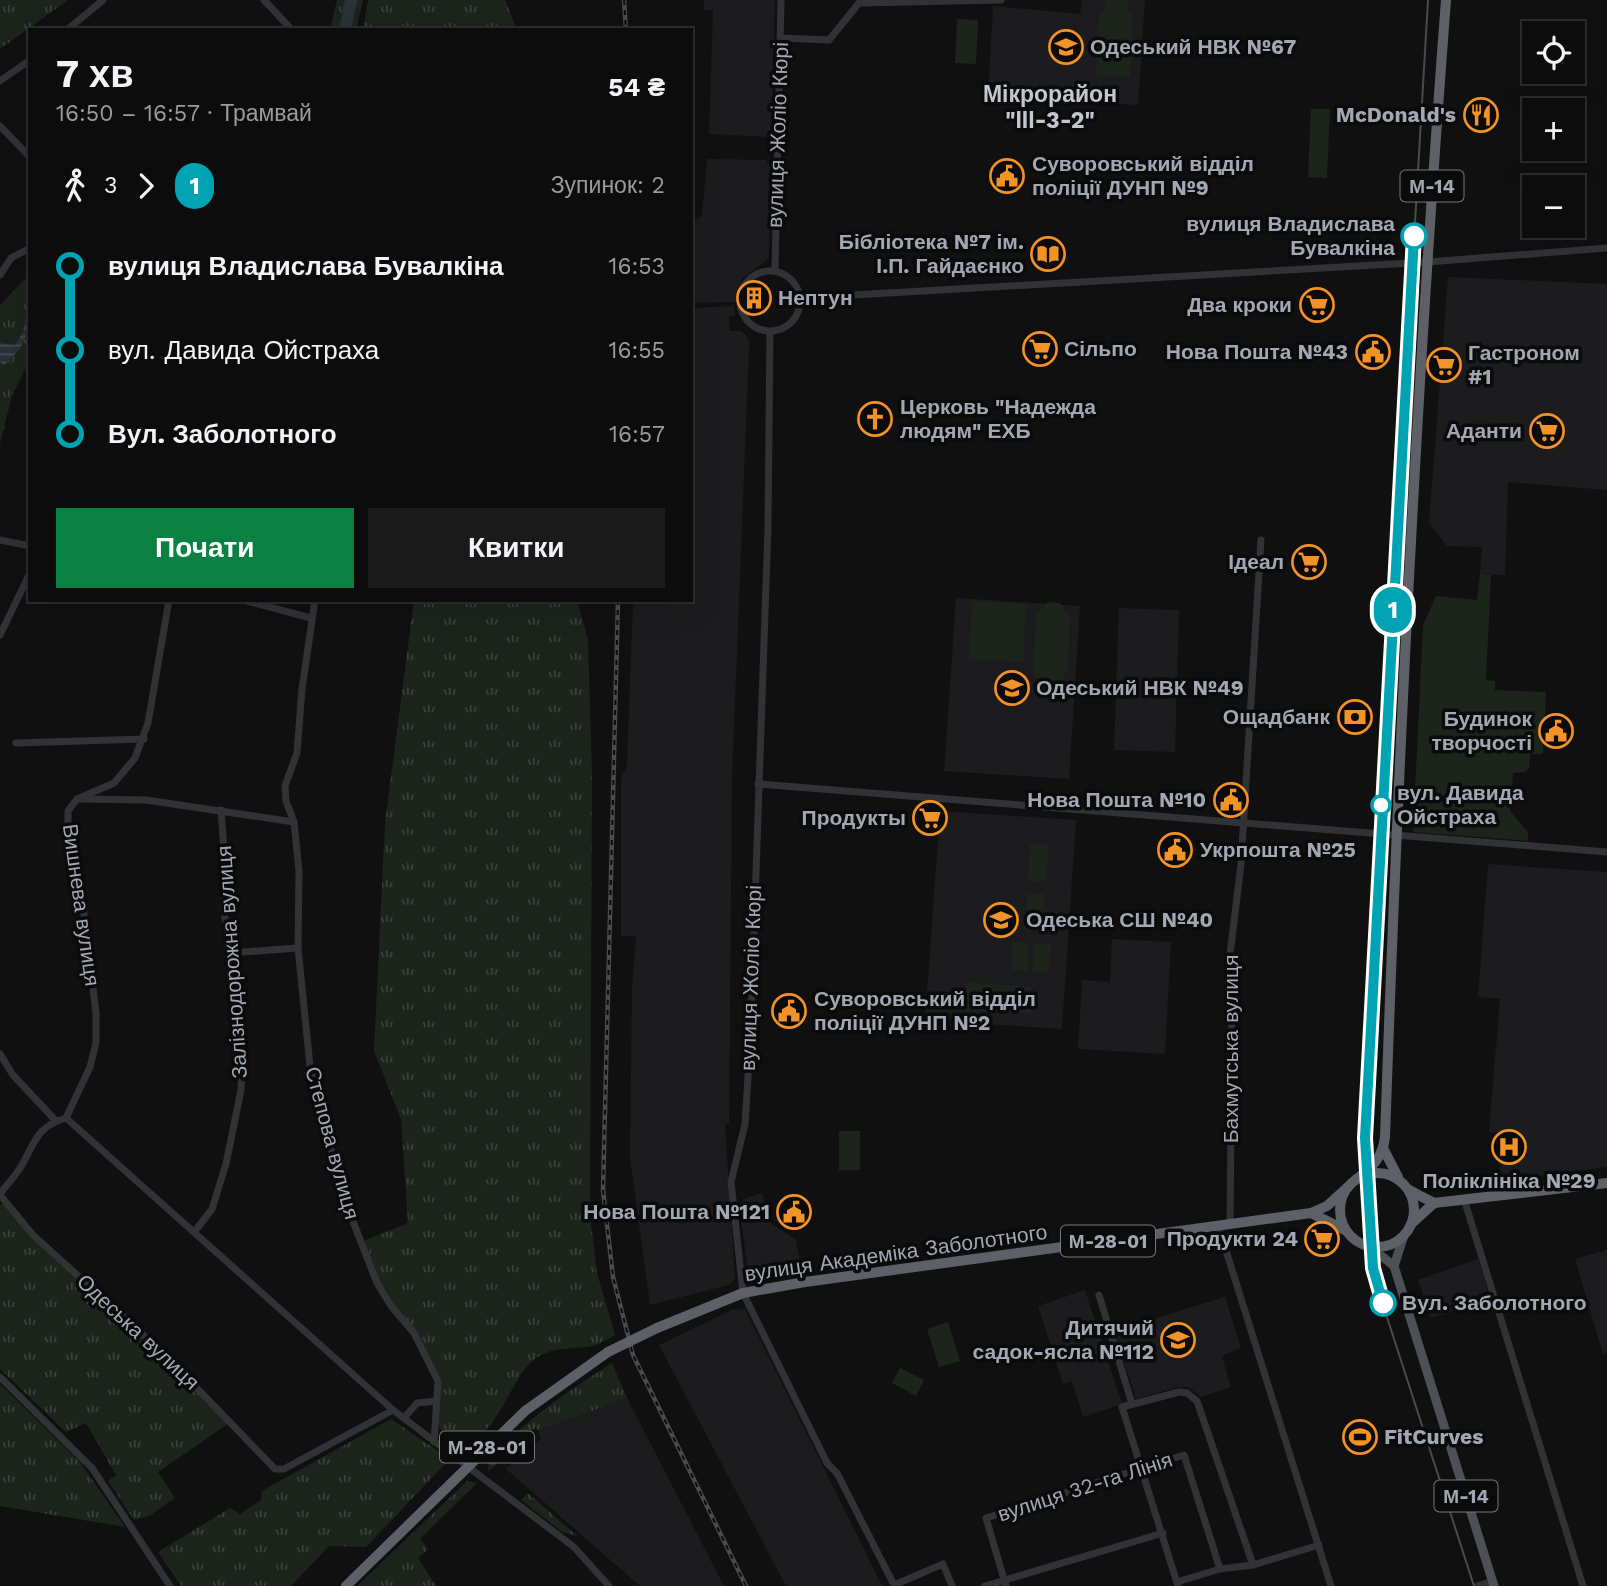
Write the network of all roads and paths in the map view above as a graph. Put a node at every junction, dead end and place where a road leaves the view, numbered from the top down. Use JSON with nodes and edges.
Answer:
{"nodes":[{"id":1,"x":103,"y":0,"type":"edge"},
{"id":2,"x":264,"y":0,"type":"edge"},
{"id":3,"x":781,"y":0,"type":"edge"},
{"id":4,"x":1001,"y":0,"type":"edge"},
{"id":5,"x":1446,"y":0,"type":"edge"},
{"id":6,"x":69,"y":28,"type":"edge"},
{"id":7,"x":290,"y":28,"type":"edge"},
{"id":8,"x":781,"y":38,"type":"junction"},
{"id":9,"x":28,"y":61,"type":"edge"},
{"id":10,"x":0,"y":81,"type":"edge"},
{"id":11,"x":0,"y":126,"type":"edge"},
{"id":12,"x":28,"y":155,"type":"edge"},
{"id":13,"x":1607,"y":248,"type":"edge"},
{"id":14,"x":28,"y":249,"type":"edge"},
{"id":15,"x":1428,"y":262,"type":"junction"},
{"id":16,"x":775,"y":270,"type":"junction"},
{"id":17,"x":0,"y":275,"type":"edge"},
{"id":18,"x":801,"y":298,"type":"junction"},
{"id":19,"x":771,"y":331,"type":"junction"},
{"id":20,"x":0,"y":540,"type":"edge"},
{"id":21,"x":1261,"y":540,"type":"dead end"},
{"id":22,"x":28,"y":546,"type":"edge"},
{"id":23,"x":28,"y":577,"type":"edge"},
{"id":24,"x":169,"y":602,"type":"edge"},
{"id":25,"x":251,"y":602,"type":"edge"},
{"id":26,"x":315,"y":602,"type":"edge"},
{"id":27,"x":311,"y":618,"type":"junction"},
{"id":28,"x":0,"y":635,"type":"edge"},
{"id":29,"x":144,"y":739,"type":"junction"},
{"id":30,"x":16,"y":743,"type":"dead end"},
{"id":31,"x":758,"y":784,"type":"junction"},
{"id":32,"x":77,"y":799,"type":"junction"},
{"id":33,"x":220,"y":810,"type":"junction"},
{"id":34,"x":294,"y":822,"type":"junction"},
{"id":35,"x":1243,"y":822,"type":"junction"},
{"id":36,"x":1396,"y":836,"type":"junction"},
{"id":37,"x":1607,"y":852,"type":"edge"},
{"id":38,"x":298,"y":948,"type":"junction"},
{"id":39,"x":230,"y":953,"type":"junction"},
{"id":40,"x":0,"y":1054,"type":"edge"},
{"id":41,"x":66,"y":1118,"type":"junction"},
{"id":42,"x":56,"y":1121,"type":"junction"},
{"id":43,"x":1384,"y":1150,"type":"junction"},
{"id":44,"x":1357,"y":1179,"type":"junction"},
{"id":45,"x":1401,"y":1181,"type":"junction"},
{"id":46,"x":1607,"y":1183,"type":"edge"},
{"id":47,"x":1348,"y":1187,"type":"junction"},
{"id":48,"x":1408,"y":1190,"type":"junction"},
{"id":49,"x":0,"y":1195,"type":"edge"},
{"id":50,"x":1464,"y":1199,"type":"junction"},
{"id":51,"x":1434,"y":1203,"type":"junction"},
{"id":52,"x":1311,"y":1213,"type":"junction"},
{"id":53,"x":1230,"y":1224,"type":"junction"},
{"id":54,"x":1411,"y":1224,"type":"junction"},
{"id":55,"x":1219,"y":1225,"type":"junction"},
{"id":56,"x":195,"y":1231,"type":"junction"},
{"id":57,"x":1348,"y":1233,"type":"junction"},
{"id":58,"x":1404,"y":1235,"type":"junction"},
{"id":59,"x":1369,"y":1246,"type":"junction"},
{"id":60,"x":1394,"y":1266,"type":"junction"},
{"id":61,"x":743,"y":1293,"type":"junction"},
{"id":62,"x":1099,"y":1296,"type":"dead end"},
{"id":63,"x":0,"y":1377,"type":"edge"},
{"id":64,"x":437,"y":1401,"type":"junction"},
{"id":65,"x":1132,"y":1404,"type":"junction"},
{"id":66,"x":393,"y":1410,"type":"junction"},
{"id":67,"x":404,"y":1419,"type":"junction"},
{"id":68,"x":434,"y":1442,"type":"junction"},
{"id":69,"x":467,"y":1466,"type":"junction"},
{"id":70,"x":1141,"y":1469,"type":"junction"},
{"id":71,"x":1163,"y":1533,"type":"junction"},
{"id":72,"x":1319,"y":1545,"type":"junction"},
{"id":73,"x":1253,"y":1565,"type":"junction"},
{"id":74,"x":1220,"y":1569,"type":"junction"},
{"id":75,"x":1005,"y":1583,"type":"edge"},
{"id":76,"x":1177,"y":1584,"type":"edge"},
{"id":77,"x":1493,"y":1584,"type":"edge"},
{"id":78,"x":894,"y":1585,"type":"edge"},
{"id":79,"x":170,"y":1586,"type":"edge"},
{"id":80,"x":346,"y":1586,"type":"edge"},
{"id":81,"x":609,"y":1586,"type":"edge"},
{"id":82,"x":952,"y":1586,"type":"edge"},
{"id":83,"x":985,"y":1586,"type":"edge"},
{"id":84,"x":1331,"y":1586,"type":"edge"},
{"id":85,"x":1476,"y":1586,"type":"edge"},
{"id":86,"x":1583,"y":1586,"type":"edge"}],
"edges":[{"from":1,"to":6,"type":"street"},
{"from":2,"to":7,"type":"street"},
{"from":3,"to":8,"type":"street","name":"вулиця Жоліо Кюрі"},
{"from":4,"to":8,"type":"street"},
{"from":5,"to":15,"type":"highway","number":"М-14"},
{"from":8,"to":16,"type":"street","name":"вулиця Жоліо Кюрі"},
{"from":9,"to":10,"type":"street"},
{"from":11,"to":12,"type":"street"},
{"from":13,"to":15,"type":"street"},
{"from":14,"to":17,"type":"street"},
{"from":15,"to":18,"type":"street"},
{"from":15,"to":36,"type":"highway","number":"М-14"},
{"from":16,"to":18,"type":"street"},
{"from":16,"to":19,"type":"street"},
{"from":18,"to":19,"type":"street"},
{"from":19,"to":31,"type":"street","name":"вулиця Жоліо Кюрі"},
{"from":20,"to":22,"type":"street"},
{"from":21,"to":35,"type":"street","name":"Бахмутська вулиця"},
{"from":23,"to":28,"type":"street"},
{"from":24,"to":29,"type":"street","name":"Вишнева вулиця"},
{"from":25,"to":27,"type":"street"},
{"from":26,"to":27,"type":"street"},
{"from":27,"to":34,"type":"street"},
{"from":29,"to":30,"type":"street"},
{"from":29,"to":32,"type":"street","name":"Вишнева вулиця"},
{"from":31,"to":35,"type":"street"},
{"from":31,"to":61,"type":"street","name":"вулиця Жоліо Кюрі"},
{"from":32,"to":33,"type":"street"},
{"from":32,"to":41,"type":"street","name":"Вишнева вулиця"},
{"from":33,"to":34,"type":"street"},
{"from":33,"to":39,"type":"street","name":"Залізнодорожна вулиця"},
{"from":34,"to":38,"type":"street","name":"Степова вулиця"},
{"from":35,"to":36,"type":"street"},
{"from":35,"to":53,"type":"street","name":"Бахмутська вулиця"},
{"from":36,"to":37,"type":"street"},
{"from":36,"to":43,"type":"highway","number":"М-14"},
{"from":38,"to":39,"type":"street"},
{"from":38,"to":64,"type":"street","name":"Степова вулиця"},
{"from":39,"to":56,"type":"street","name":"Залізнодорожна вулиця"},
{"from":40,"to":42,"type":"street"},
{"from":41,"to":42,"type":"street"},
{"from":41,"to":56,"type":"street"},
{"from":42,"to":49,"type":"street"},
{"from":43,"to":44,"type":"highway"},
{"from":43,"to":45,"type":"highway"},
{"from":44,"to":45,"type":"highway"},
{"from":44,"to":47,"type":"highway"},
{"from":45,"to":48,"type":"highway"},
{"from":46,"to":50,"type":"highway"},
{"from":47,"to":52,"type":"highway","name":"вулиця Академіка Заболотного","number":"М-28-01"},
{"from":47,"to":57,"type":"highway"},
{"from":48,"to":51,"type":"highway"},
{"from":48,"to":54,"type":"highway"},
{"from":49,"to":66,"type":"street","name":"Одеська вулиця"},
{"from":50,"to":51,"type":"highway"},
{"from":50,"to":86,"type":"street"},
{"from":51,"to":54,"type":"highway"},
{"from":52,"to":53,"type":"highway","name":"вулиця Академіка Заболотного","number":"М-28-01"},
{"from":52,"to":57,"type":"highway"},
{"from":53,"to":55,"type":"highway","name":"вулиця Академіка Заболотного","number":"М-28-01"},
{"from":54,"to":58,"type":"highway"},
{"from":55,"to":61,"type":"highway","name":"вулиця Академіка Заболотного","number":"М-28-01"},
{"from":55,"to":72,"type":"street"},
{"from":56,"to":66,"type":"street"},
{"from":57,"to":59,"type":"highway"},
{"from":58,"to":59,"type":"highway"},
{"from":58,"to":60,"type":"main road"},
{"from":59,"to":60,"type":"main road"},
{"from":60,"to":77,"type":"main road","number":"М-14"},
{"from":61,"to":69,"type":"highway","name":"вулиця Академіка Заболотного","number":"М-28-01","bridge":true},
{"from":61,"to":78,"type":"street","name":"вулиця Жоліо Кюрі"},
{"from":62,"to":65,"type":"street"},
{"from":63,"to":79,"type":"street"},
{"from":64,"to":67,"type":"street"},
{"from":64,"to":68,"type":"street","name":"Степова вулиця"},
{"from":65,"to":70,"type":"street"},
{"from":65,"to":73,"type":"street"},
{"from":66,"to":67,"type":"street"},
{"from":67,"to":68,"type":"street"},
{"from":68,"to":69,"type":"street"},
{"from":69,"to":80,"type":"highway","number":"М-28-01"},
{"from":69,"to":81,"type":"street"},
{"from":70,"to":71,"type":"street"},
{"from":70,"to":74,"type":"street","name":"вулиця 32-га Лінія"},
{"from":70,"to":75,"type":"street","name":"вулиця 32-га Лінія"},
{"from":71,"to":75,"type":"street"},
{"from":71,"to":76,"type":"street"},
{"from":72,"to":73,"type":"street"},
{"from":72,"to":84,"type":"street"},
{"from":73,"to":74,"type":"street"},
{"from":74,"to":76,"type":"street"},
{"from":75,"to":83,"type":"street"},
{"from":77,"to":85,"type":"street"},
{"from":78,"to":82,"type":"street"}]}
